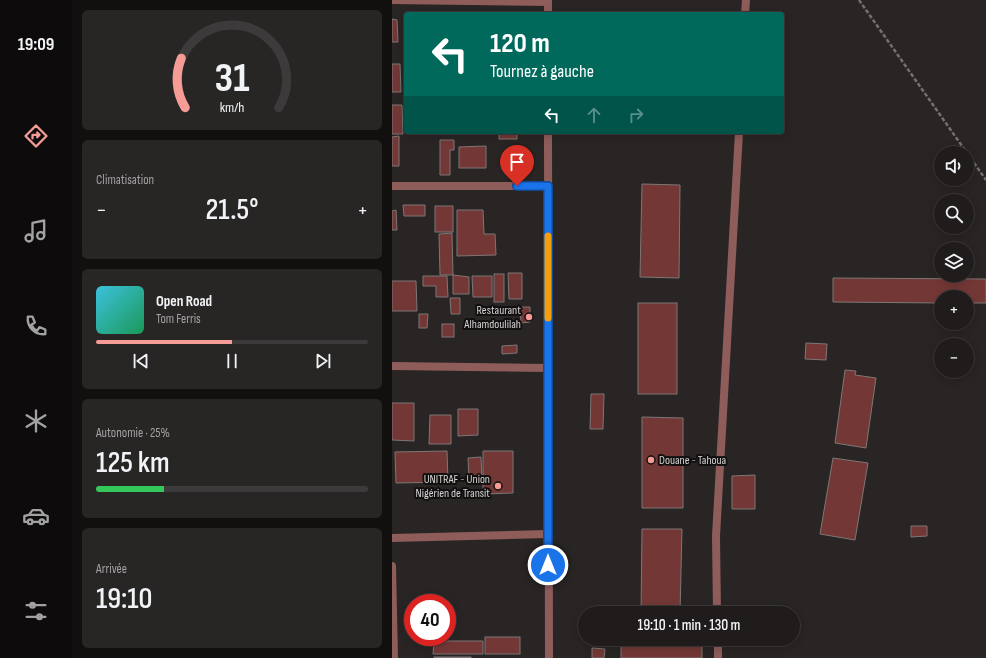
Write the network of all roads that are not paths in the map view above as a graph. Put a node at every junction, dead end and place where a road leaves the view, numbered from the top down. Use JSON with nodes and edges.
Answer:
{"nodes":[{"id":1,"x":392,"y":0,"type":"edge"},
{"id":2,"x":746,"y":0,"type":"edge"},
{"id":3,"x":548,"y":1,"type":"edge"},
{"id":4,"x":548,"y":12,"type":"edge"},
{"id":5,"x":745,"y":12,"type":"edge"},
{"id":6,"x":548,"y":134,"type":"edge"},
{"id":7,"x":739,"y":134,"type":"edge"},
{"id":8,"x":392,"y":186,"type":"edge"},
{"id":9,"x":548,"y":186,"type":"junction"},
{"id":10,"x":392,"y":366,"type":"edge"},
{"id":11,"x":548,"y":368,"type":"junction"},
{"id":12,"x":548,"y":534,"type":"junction"},
{"id":13,"x":392,"y":538,"type":"edge"},
{"id":14,"x":392,"y":566,"type":"edge"},
{"id":15,"x":717,"y":606,"type":"edge"},
{"id":16,"x":718,"y":646,"type":"edge"},
{"id":17,"x":394,"y":658,"type":"edge"},
{"id":18,"x":549,"y":658,"type":"edge"},
{"id":19,"x":718,"y":658,"type":"edge"}],
"edges":[{"from":1,"to":3,"type":"street"},
{"from":2,"to":5,"type":"street"},
{"from":3,"to":4,"type":"street"},
{"from":6,"to":9,"type":"street"},
{"from":7,"to":15,"type":"street"},
{"from":8,"to":9,"type":"street"},
{"from":9,"to":11,"type":"street"},
{"from":10,"to":11,"type":"street"},
{"from":11,"to":12,"type":"street"},
{"from":12,"to":13,"type":"street"},
{"from":12,"to":18,"type":"street"},
{"from":14,"to":17,"type":"street"},
{"from":16,"to":19,"type":"street"}]}
